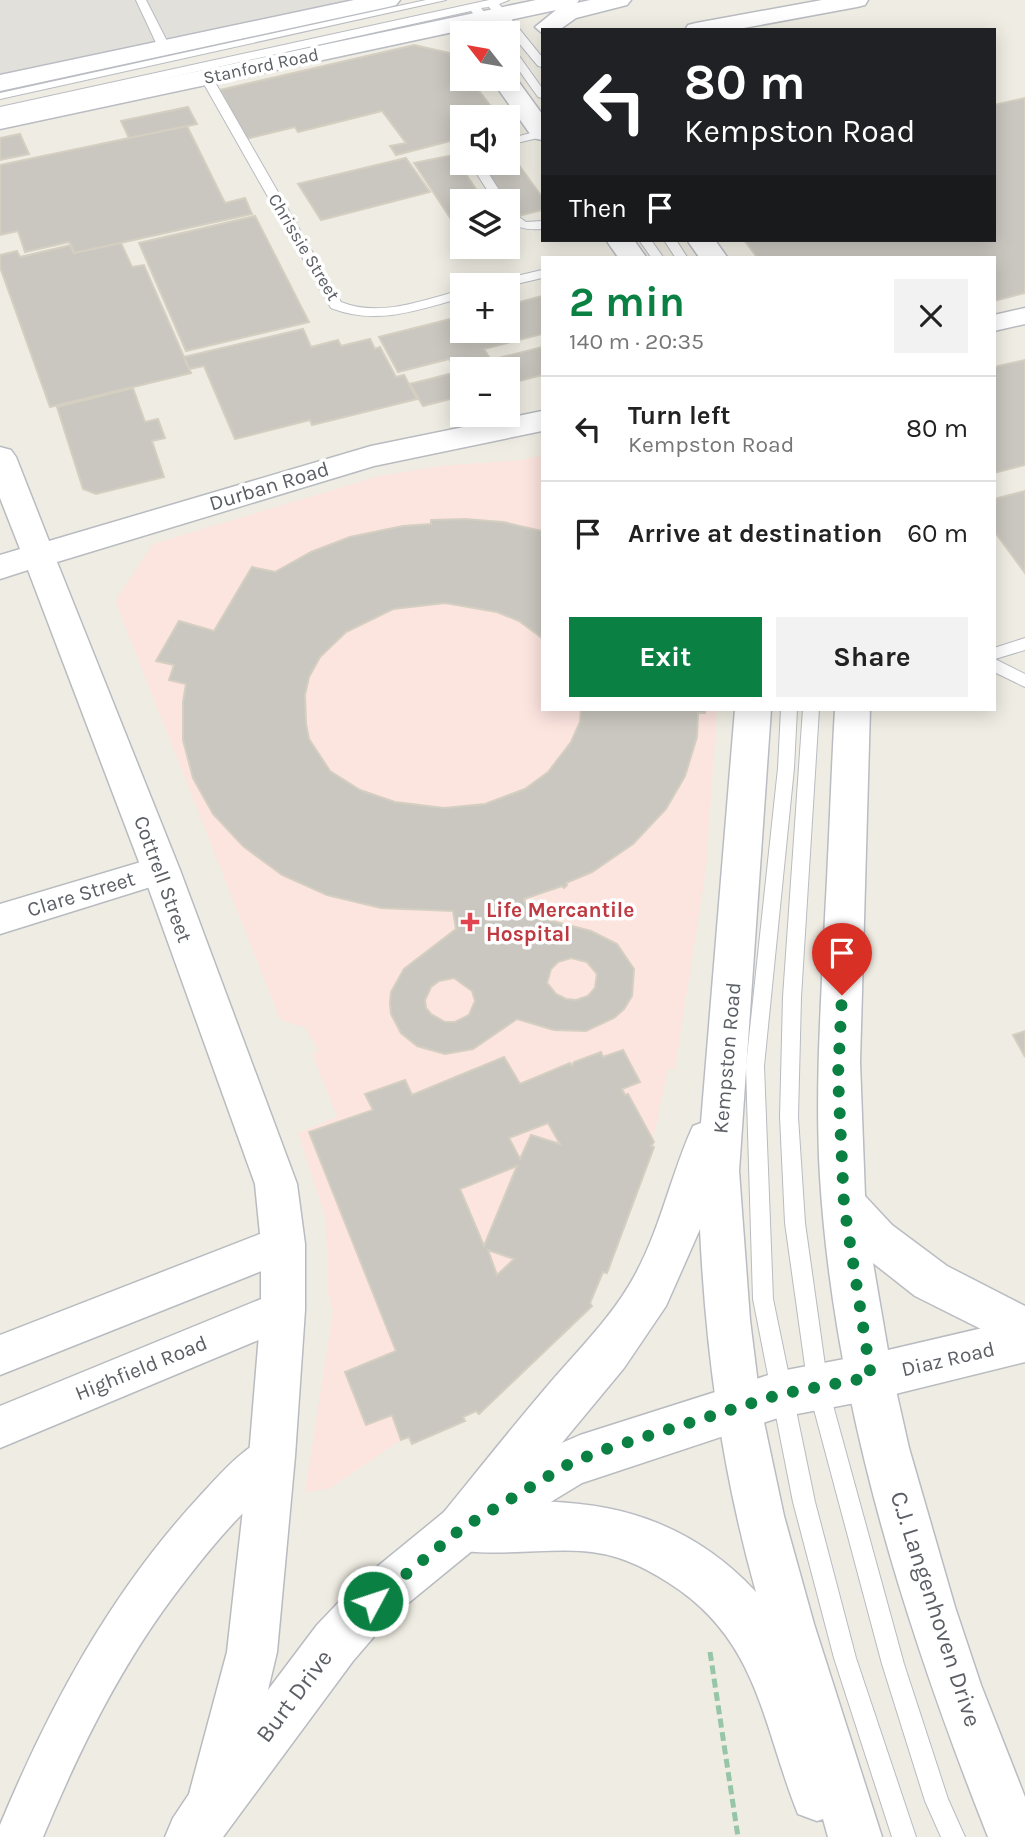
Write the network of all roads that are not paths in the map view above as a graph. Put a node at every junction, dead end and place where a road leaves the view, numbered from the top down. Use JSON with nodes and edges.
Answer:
{"nodes":[{"id":1,"x":141,"y":0,"type":"edge"},
{"id":2,"x":388,"y":0,"type":"edge"},
{"id":3,"x":567,"y":0,"type":"edge"},
{"id":4,"x":619,"y":0,"type":"edge"},
{"id":5,"x":857,"y":0,"type":"edge"},
{"id":6,"x":481,"y":10,"type":"edge"},
{"id":7,"x":547,"y":28,"type":"edge"},
{"id":8,"x":707,"y":28,"type":"edge"},
{"id":9,"x":541,"y":37,"type":"edge"},
{"id":10,"x":164,"y":47,"type":"junction"},
{"id":11,"x":541,"y":63,"type":"edge"},
{"id":12,"x":520,"y":65,"type":"edge"},
{"id":13,"x":206,"y":77,"type":"junction"},
{"id":14,"x":0,"y":83,"type":"edge"},
{"id":15,"x":512,"y":91,"type":"edge"},
{"id":16,"x":541,"y":94,"type":"edge"},
{"id":17,"x":0,"y":96,"type":"edge"},
{"id":18,"x":0,"y":111,"type":"edge"},
{"id":19,"x":0,"y":121,"type":"edge"},
{"id":20,"x":541,"y":132,"type":"edge"},
{"id":21,"x":541,"y":133,"type":"edge"},
{"id":22,"x":520,"y":139,"type":"edge"},
{"id":23,"x":520,"y":224,"type":"edge"},
{"id":24,"x":541,"y":225,"type":"edge"},
{"id":25,"x":627,"y":249,"type":"edge"},
{"id":26,"x":653,"y":256,"type":"edge"},
{"id":27,"x":541,"y":274,"type":"edge"},
{"id":28,"x":520,"y":279,"type":"edge"},
{"id":29,"x":450,"y":297,"type":"edge"},
{"id":30,"x":1025,"y":316,"type":"edge"},
{"id":31,"x":996,"y":323,"type":"edge"},
{"id":32,"x":541,"y":421,"type":"edge"},
{"id":33,"x":0,"y":457,"type":"edge"},
{"id":34,"x":39,"y":556,"type":"junction"},
{"id":35,"x":0,"y":567,"type":"edge"},
{"id":36,"x":1025,"y":644,"type":"edge"},
{"id":37,"x":996,"y":653,"type":"edge"},
{"id":38,"x":996,"y":666,"type":"edge"},
{"id":39,"x":1025,"y":681,"type":"edge"},
{"id":40,"x":753,"y":711,"type":"edge"},
{"id":41,"x":789,"y":711,"type":"edge"},
{"id":42,"x":811,"y":711,"type":"edge"},
{"id":43,"x":852,"y":711,"type":"edge"},
{"id":44,"x":161,"y":870,"type":"junction"},
{"id":45,"x":0,"y":919,"type":"edge"},
{"id":46,"x":726,"y":1063,"type":"junction"},
{"id":47,"x":844,"y":1205,"type":"junction"},
{"id":48,"x":283,"y":1244,"type":"junction"},
{"id":49,"x":283,"y":1310,"type":"junction"},
{"id":50,"x":1025,"y":1329,"type":"edge"},
{"id":51,"x":1025,"y":1340,"type":"edge"},
{"id":52,"x":0,"y":1355,"type":"edge"},
{"id":53,"x":871,"y":1377,"type":"junction"},
{"id":54,"x":779,"y":1396,"type":"junction"},
{"id":55,"x":0,"y":1427,"type":"edge"},
{"id":56,"x":272,"y":1456,"type":"junction"},
{"id":57,"x":461,"y":1529,"type":"junction"},
{"id":58,"x":202,"y":1821,"type":"edge"},
{"id":59,"x":19,"y":1837,"type":"edge"},
{"id":60,"x":834,"y":1837,"type":"edge"},
{"id":61,"x":855,"y":1837,"type":"edge"},
{"id":62,"x":904,"y":1837,"type":"edge"},
{"id":63,"x":953,"y":1837,"type":"edge"},
{"id":64,"x":1015,"y":1837,"type":"edge"}],
"edges":[{"from":1,"to":10,"type":"lane"},
{"from":2,"to":10,"type":"main road","name":"Stanford Road"},
{"from":3,"to":6,"type":"main road","name":"Stanford Road"},
{"from":4,"to":7,"type":"main road"},
{"from":5,"to":8,"type":"street"},
{"from":6,"to":9,"type":"main road"},
{"from":6,"to":11,"type":"lane"},
{"from":6,"to":13,"type":"main road","name":"Stanford Road"},
{"from":6,"to":17,"type":"lane"},
{"from":6,"to":18,"type":"lane"},
{"from":10,"to":14,"type":"main road","name":"Stanford Road"},
{"from":12,"to":16,"type":"lane"},
{"from":13,"to":19,"type":"main road","name":"Stanford Road"},
{"from":13,"to":29,"type":"lane","name":"Chrissie Street"},
{"from":15,"to":20,"type":"main road"},
{"from":21,"to":22,"type":"lane"},
{"from":23,"to":24,"type":"lane"},
{"from":25,"to":26,"type":"lane"},
{"from":27,"to":28,"type":"lane"},
{"from":30,"to":31,"type":"street"},
{"from":32,"to":34,"type":"main road","name":"Durban Road"},
{"from":33,"to":34,"type":"main road","name":"Cottrell Street"},
{"from":34,"to":35,"type":"main road","name":"Durban Road"},
{"from":34,"to":44,"type":"main road","name":"Cottrell Street"},
{"from":36,"to":37,"type":"lane"},
{"from":38,"to":39,"type":"lane"},
{"from":40,"to":46,"type":"main road","name":"Kempston Road"},
{"from":41,"to":54,"type":"lane"},
{"from":42,"to":54,"type":"lane"},
{"from":43,"to":47,"type":"main road"},
{"from":44,"to":45,"type":"street","name":"Clare Street"},
{"from":44,"to":48,"type":"main road","name":"Cottrell Street"},
{"from":46,"to":54,"type":"main road","name":"Kempston Road"},
{"from":46,"to":57,"type":"main road"},
{"from":47,"to":50,"type":"main road"},
{"from":47,"to":53,"type":"main road"},
{"from":48,"to":49,"type":"main road","name":"Cottrell Street"},
{"from":48,"to":52,"type":"street"},
{"from":49,"to":55,"type":"street","name":"Highfield Road"},
{"from":49,"to":56,"type":"main road","name":"Cottrell Street"},
{"from":51,"to":53,"type":"main road","name":"Diaz Road"},
{"from":53,"to":54,"type":"main road","name":"Burt Drive"},
{"from":53,"to":64,"type":"main road","name":"C.J. Langenhoven Drive"},
{"from":54,"to":57,"type":"main road","name":"Burt Drive"},
{"from":54,"to":61,"type":"main road"},
{"from":54,"to":62,"type":"lane"},
{"from":54,"to":63,"type":"lane"},
{"from":56,"to":58,"type":"main road","name":"Cottrell Street"},
{"from":56,"to":59,"type":"street"},
{"from":57,"to":58,"type":"main road","name":"Burt Drive"},
{"from":57,"to":60,"type":"main road"}]}
